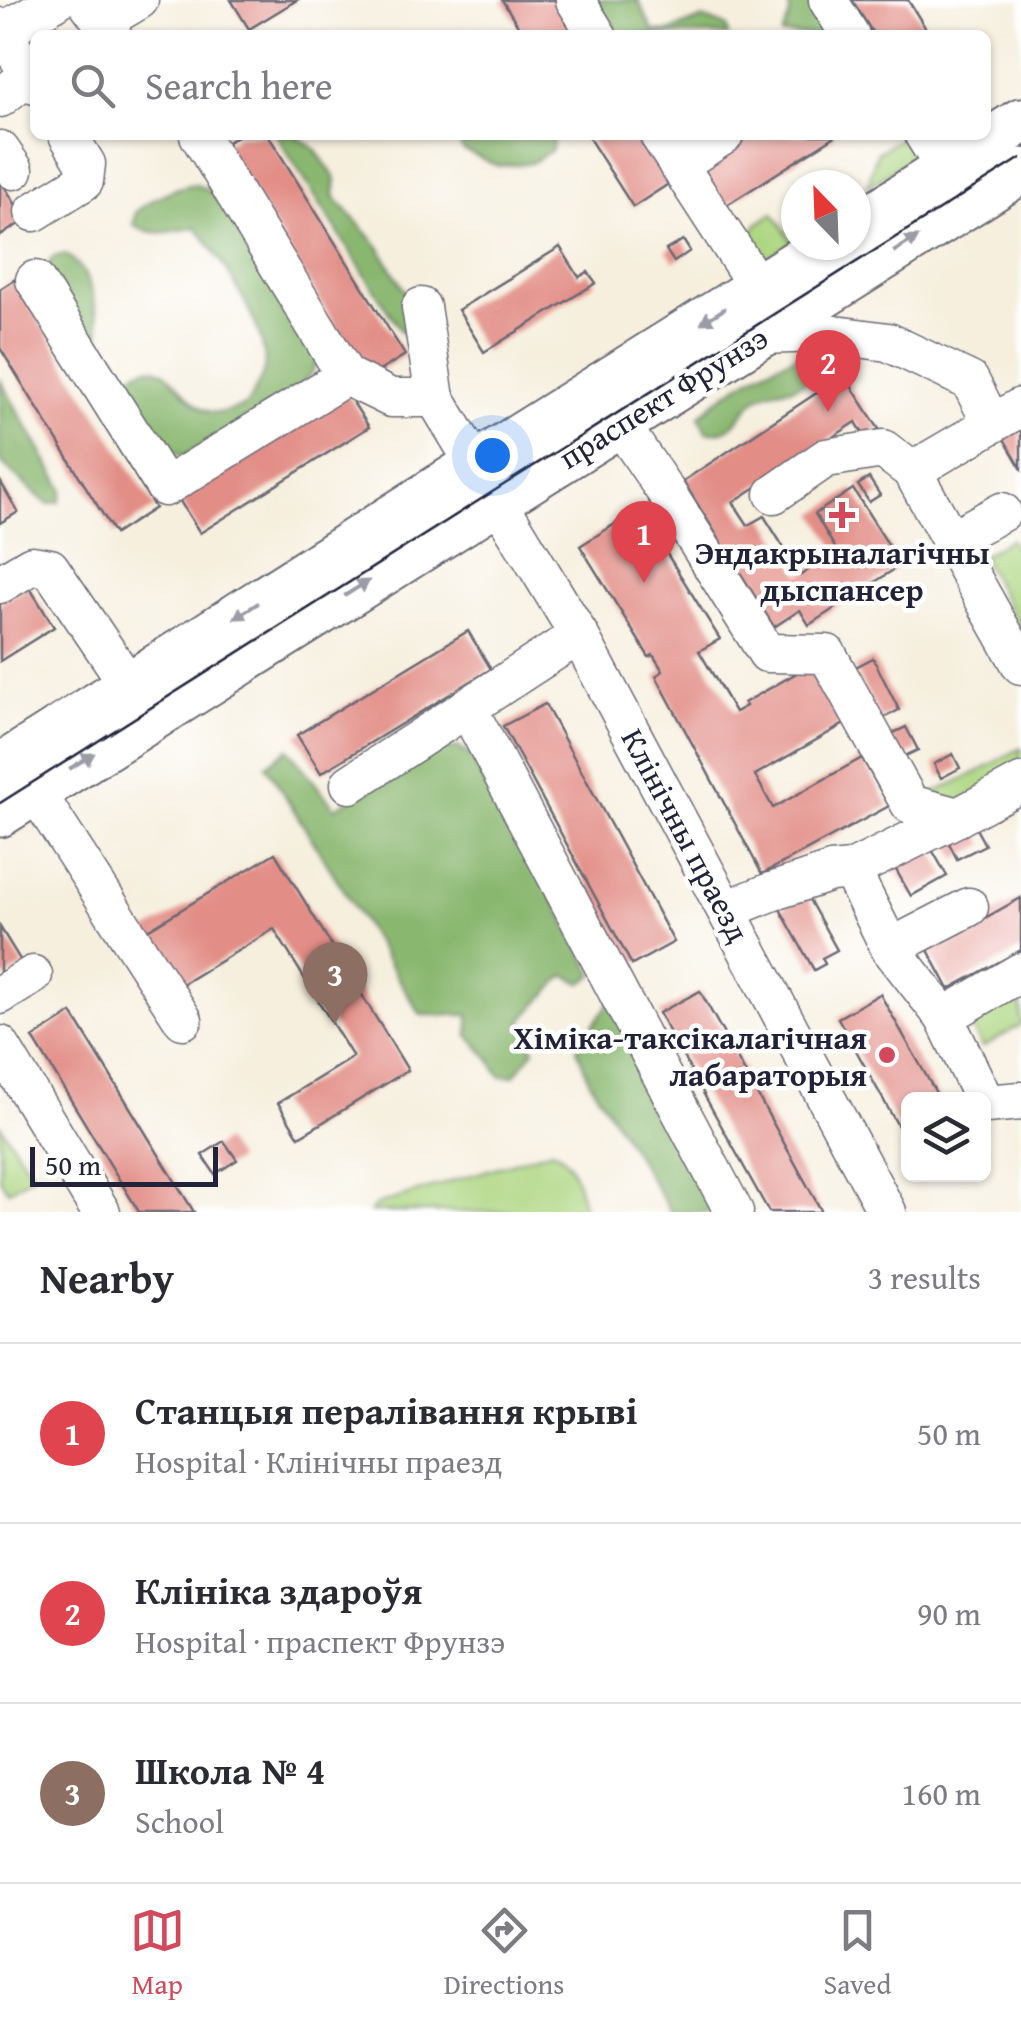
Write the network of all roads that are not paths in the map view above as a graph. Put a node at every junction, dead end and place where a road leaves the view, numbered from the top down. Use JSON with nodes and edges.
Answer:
{"nodes":[{"id":1,"x":57,"y":0,"type":"edge"},
{"id":2,"x":138,"y":0,"type":"edge"},
{"id":3,"x":576,"y":0,"type":"edge"},
{"id":4,"x":828,"y":0,"type":"edge"},
{"id":5,"x":100,"y":19,"type":"edge"},
{"id":6,"x":1,"y":30,"type":"edge"},
{"id":7,"x":594,"y":30,"type":"edge"},
{"id":8,"x":847,"y":30,"type":"edge"},
{"id":9,"x":21,"y":85,"type":"edge"},
{"id":10,"x":1021,"y":121,"type":"edge"},
{"id":11,"x":71,"y":140,"type":"edge"},
{"id":12,"x":202,"y":140,"type":"edge"},
{"id":13,"x":705,"y":140,"type":"edge"},
{"id":14,"x":668,"y":150,"type":"edge"},
{"id":15,"x":946,"y":170,"type":"edge"},
{"id":16,"x":1021,"y":172,"type":"edge"},
{"id":17,"x":34,"y":212,"type":"dead end"},
{"id":18,"x":871,"y":217,"type":"edge"},
{"id":19,"x":813,"y":260,"type":"edge"},
{"id":20,"x":35,"y":280,"type":"dead end"},
{"id":21,"x":421,"y":307,"type":"dead end"},
{"id":22,"x":766,"y":315,"type":"junction"},
{"id":23,"x":346,"y":376,"type":"junction"},
{"id":24,"x":435,"y":398,"type":"junction"},
{"id":25,"x":1006,"y":416,"type":"edge"},
{"id":26,"x":620,"y":424,"type":"junction"},
{"id":27,"x":912,"y":471,"type":"junction"},
{"id":28,"x":487,"y":482,"type":"junction"},
{"id":29,"x":774,"y":494,"type":"dead end"},
{"id":30,"x":1002,"y":512,"type":"dead end"},
{"id":31,"x":952,"y":539,"type":"junction"},
{"id":32,"x":0,"y":584,"type":"edge"},
{"id":33,"x":579,"y":635,"type":"junction"},
{"id":34,"x":1021,"y":665,"type":"edge"},
{"id":35,"x":140,"y":702,"type":"junction"},
{"id":36,"x":467,"y":708,"type":"junction"},
{"id":37,"x":12,"y":783,"type":"edge"},
{"id":38,"x":1021,"y":783,"type":"edge"},
{"id":39,"x":350,"y":784,"type":"dead end"},
{"id":40,"x":958,"y":817,"type":"junction"},
{"id":41,"x":851,"y":870,"type":"junction"},
{"id":42,"x":968,"y":906,"type":"dead end"},
{"id":43,"x":726,"y":910,"type":"junction"},
{"id":44,"x":890,"y":948,"type":"junction"},
{"id":45,"x":1021,"y":972,"type":"edge"},
{"id":46,"x":33,"y":975,"type":"dead end"},
{"id":47,"x":0,"y":995,"type":"edge"},
{"id":48,"x":944,"y":1017,"type":"junction"},
{"id":49,"x":183,"y":1020,"type":"dead end"},
{"id":50,"x":0,"y":1045,"type":"edge"},
{"id":51,"x":1021,"y":1101,"type":"edge"},
{"id":52,"x":101,"y":1212,"type":"edge"},
{"id":53,"x":734,"y":1212,"type":"edge"},
{"id":54,"x":887,"y":1212,"type":"edge"}],
"edges":[{"from":1,"to":6,"type":"street"},
{"from":2,"to":5,"type":"street"},
{"from":3,"to":7,"type":"street"},
{"from":4,"to":8,"type":"street"},
{"from":6,"to":9,"type":"street"},
{"from":10,"to":15,"type":"main road","name":"праспект Фрунзэ"},
{"from":11,"to":17,"type":"street"},
{"from":12,"to":23,"type":"street"},
{"from":13,"to":14,"type":"street"},
{"from":14,"to":22,"type":"street"},
{"from":15,"to":16,"type":"main road","name":"праспект Фрунзэ"},
{"from":15,"to":18,"type":"main road","name":"праспект Фрунзэ"},
{"from":22,"to":15,"type":"main road","name":"праспект Фрунзэ","one_way":true},
{"from":19,"to":22,"type":"main road","name":"праспект Фрунзэ"},
{"from":20,"to":23,"type":"street"},
{"from":21,"to":24,"type":"street"},
{"from":22,"to":25,"type":"street"},
{"from":22,"to":26,"type":"main road","name":"праспект Фрунзэ"},
{"from":22,"to":28,"type":"main road","name":"праспект Фрунзэ","one_way":true},
{"from":23,"to":24,"type":"street"},
{"from":24,"to":28,"type":"street","name":"Клінічны праезд"},
{"from":25,"to":27,"type":"street"},
{"from":26,"to":28,"type":"main road","name":"праспект Фрунзэ"},
{"from":26,"to":40,"type":"street"},
{"from":27,"to":29,"type":"street"},
{"from":27,"to":31,"type":"street"},
{"from":28,"to":33,"type":"street","name":"Клінічны праезд"},
{"from":28,"to":35,"type":"main road","name":"праспект Фрунзэ"},
{"from":30,"to":31,"type":"street"},
{"from":31,"to":34,"type":"street"},
{"from":32,"to":35,"type":"street"},
{"from":33,"to":36,"type":"street"},
{"from":33,"to":43,"type":"street","name":"Клінічны праезд"},
{"from":35,"to":37,"type":"main road","name":"праспект Фрунзэ"},
{"from":36,"to":39,"type":"street"},
{"from":36,"to":53,"type":"street"},
{"from":37,"to":49,"type":"street"},
{"from":38,"to":40,"type":"street"},
{"from":40,"to":41,"type":"street"},
{"from":41,"to":43,"type":"street"},
{"from":41,"to":44,"type":"street"},
{"from":42,"to":44,"type":"street"},
{"from":43,"to":54,"type":"street","name":"Клінічны праезд"},
{"from":44,"to":48,"type":"street"},
{"from":45,"to":48,"type":"street"},
{"from":46,"to":47,"type":"street"},
{"from":48,"to":51,"type":"street"},
{"from":50,"to":52,"type":"street"}]}
